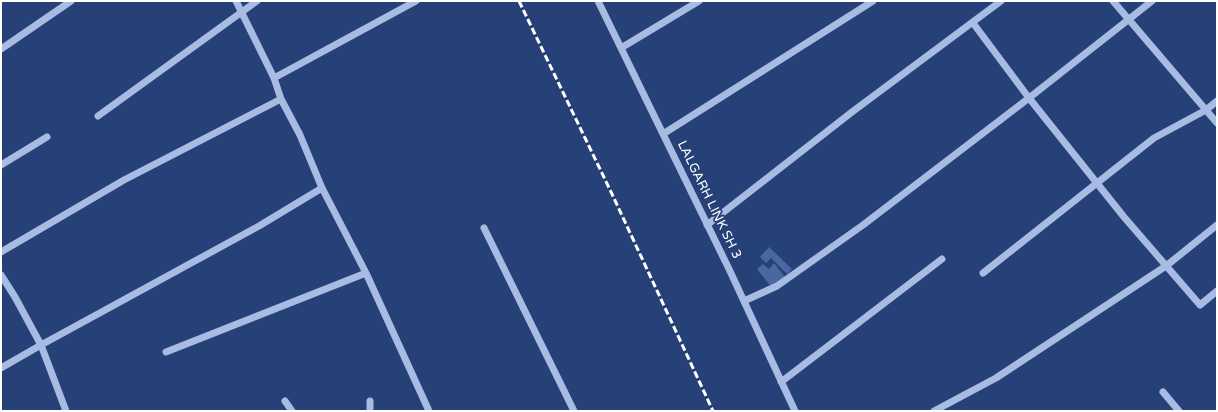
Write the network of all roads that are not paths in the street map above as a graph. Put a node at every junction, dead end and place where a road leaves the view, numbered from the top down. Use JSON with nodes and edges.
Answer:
{"nodes":[{"id":1,"x":71,"y":1,"type":"edge"},
{"id":2,"x":236,"y":1,"type":"edge"},
{"id":3,"x":257,"y":1,"type":"edge"},
{"id":4,"x":416,"y":1,"type":"edge"},
{"id":5,"x":598,"y":1,"type":"edge"},
{"id":6,"x":699,"y":1,"type":"edge"},
{"id":7,"x":873,"y":1,"type":"edge"},
{"id":8,"x":1001,"y":1,"type":"edge"},
{"id":9,"x":1113,"y":1,"type":"edge"},
{"id":10,"x":1152,"y":1,"type":"edge"},
{"id":11,"x":241,"y":12,"type":"junction"},
{"id":12,"x":1128,"y":20,"type":"junction"},
{"id":13,"x":973,"y":23,"type":"junction"},
{"id":14,"x":621,"y":48,"type":"junction"},
{"id":15,"x":1,"y":49,"type":"edge"},
{"id":16,"x":274,"y":78,"type":"junction"},
{"id":17,"x":1029,"y":98,"type":"junction"},
{"id":18,"x":281,"y":99,"type":"junction"},
{"id":19,"x":1217,"y":101,"type":"edge"},
{"id":20,"x":1206,"y":110,"type":"junction"},
{"id":21,"x":98,"y":116,"type":"dead end"},
{"id":22,"x":1217,"y":123,"type":"edge"},
{"id":23,"x":663,"y":134,"type":"junction"},
{"id":24,"x":47,"y":137,"type":"dead end"},
{"id":25,"x":1,"y":165,"type":"edge"},
{"id":26,"x":1098,"y":183,"type":"junction"},
{"id":27,"x":322,"y":188,"type":"junction"},
{"id":28,"x":708,"y":225,"type":"junction"},
{"id":29,"x":1217,"y":225,"type":"edge"},
{"id":30,"x":484,"y":228,"type":"dead end"},
{"id":31,"x":1,"y":252,"type":"edge"},
{"id":32,"x":942,"y":259,"type":"dead end"},
{"id":33,"x":1166,"y":266,"type":"junction"},
{"id":34,"x":366,"y":273,"type":"junction"},
{"id":35,"x":983,"y":273,"type":"dead end"},
{"id":36,"x":1,"y":274,"type":"edge"},
{"id":37,"x":1216,"y":293,"type":"edge"},
{"id":38,"x":744,"y":301,"type":"junction"},
{"id":39,"x":41,"y":345,"type":"junction"},
{"id":40,"x":166,"y":352,"type":"dead end"},
{"id":41,"x":1,"y":368,"type":"edge"},
{"id":42,"x":781,"y":382,"type":"junction"},
{"id":43,"x":1163,"y":392,"type":"dead end"},
{"id":44,"x":285,"y":401,"type":"dead end"},
{"id":45,"x":370,"y":401,"type":"dead end"},
{"id":46,"x":66,"y":411,"type":"edge"},
{"id":47,"x":292,"y":411,"type":"edge"},
{"id":48,"x":370,"y":411,"type":"edge"},
{"id":49,"x":429,"y":411,"type":"edge"},
{"id":50,"x":574,"y":411,"type":"edge"},
{"id":51,"x":795,"y":411,"type":"edge"},
{"id":52,"x":934,"y":411,"type":"edge"},
{"id":53,"x":1179,"y":411,"type":"edge"}],
"edges":[{"from":1,"to":15,"type":"street"},
{"from":2,"to":11,"type":"street"},
{"from":3,"to":11,"type":"street"},
{"from":4,"to":16,"type":"street"},
{"from":5,"to":14,"type":"street","name":"LALGARH LINK SH 3"},
{"from":6,"to":14,"type":"street"},
{"from":7,"to":23,"type":"street"},
{"from":8,"to":13,"type":"street"},
{"from":9,"to":12,"type":"street"},
{"from":10,"to":12,"type":"street"},
{"from":11,"to":16,"type":"street"},
{"from":11,"to":21,"type":"street"},
{"from":12,"to":17,"type":"street"},
{"from":12,"to":20,"type":"street"},
{"from":13,"to":17,"type":"street"},
{"from":13,"to":28,"type":"street"},
{"from":14,"to":23,"type":"street","name":"LALGARH LINK SH 3"},
{"from":16,"to":18,"type":"street"},
{"from":17,"to":26,"type":"street"},
{"from":17,"to":38,"type":"street"},
{"from":18,"to":27,"type":"street"},
{"from":18,"to":31,"type":"street"},
{"from":19,"to":20,"type":"street"},
{"from":20,"to":22,"type":"street"},
{"from":20,"to":26,"type":"street"},
{"from":23,"to":28,"type":"street","name":"LALGARH LINK SH 3"},
{"from":24,"to":25,"type":"street"},
{"from":26,"to":33,"type":"street"},
{"from":26,"to":35,"type":"street"},
{"from":27,"to":34,"type":"street"},
{"from":27,"to":39,"type":"street"},
{"from":28,"to":38,"type":"street","name":"LALGARH LINK SH 3"},
{"from":29,"to":33,"type":"street"},
{"from":30,"to":50,"type":"street"},
{"from":32,"to":42,"type":"street"},
{"from":33,"to":37,"type":"street"},
{"from":33,"to":52,"type":"street"},
{"from":34,"to":40,"type":"street"},
{"from":34,"to":49,"type":"street"},
{"from":36,"to":39,"type":"street"},
{"from":38,"to":42,"type":"street","name":"LALGARH LINK SH 3"},
{"from":39,"to":41,"type":"street"},
{"from":39,"to":46,"type":"street"},
{"from":42,"to":51,"type":"street","name":"LALGARH LINK SH 3"},
{"from":43,"to":53,"type":"street"},
{"from":44,"to":47,"type":"street"},
{"from":45,"to":48,"type":"street"}]}
